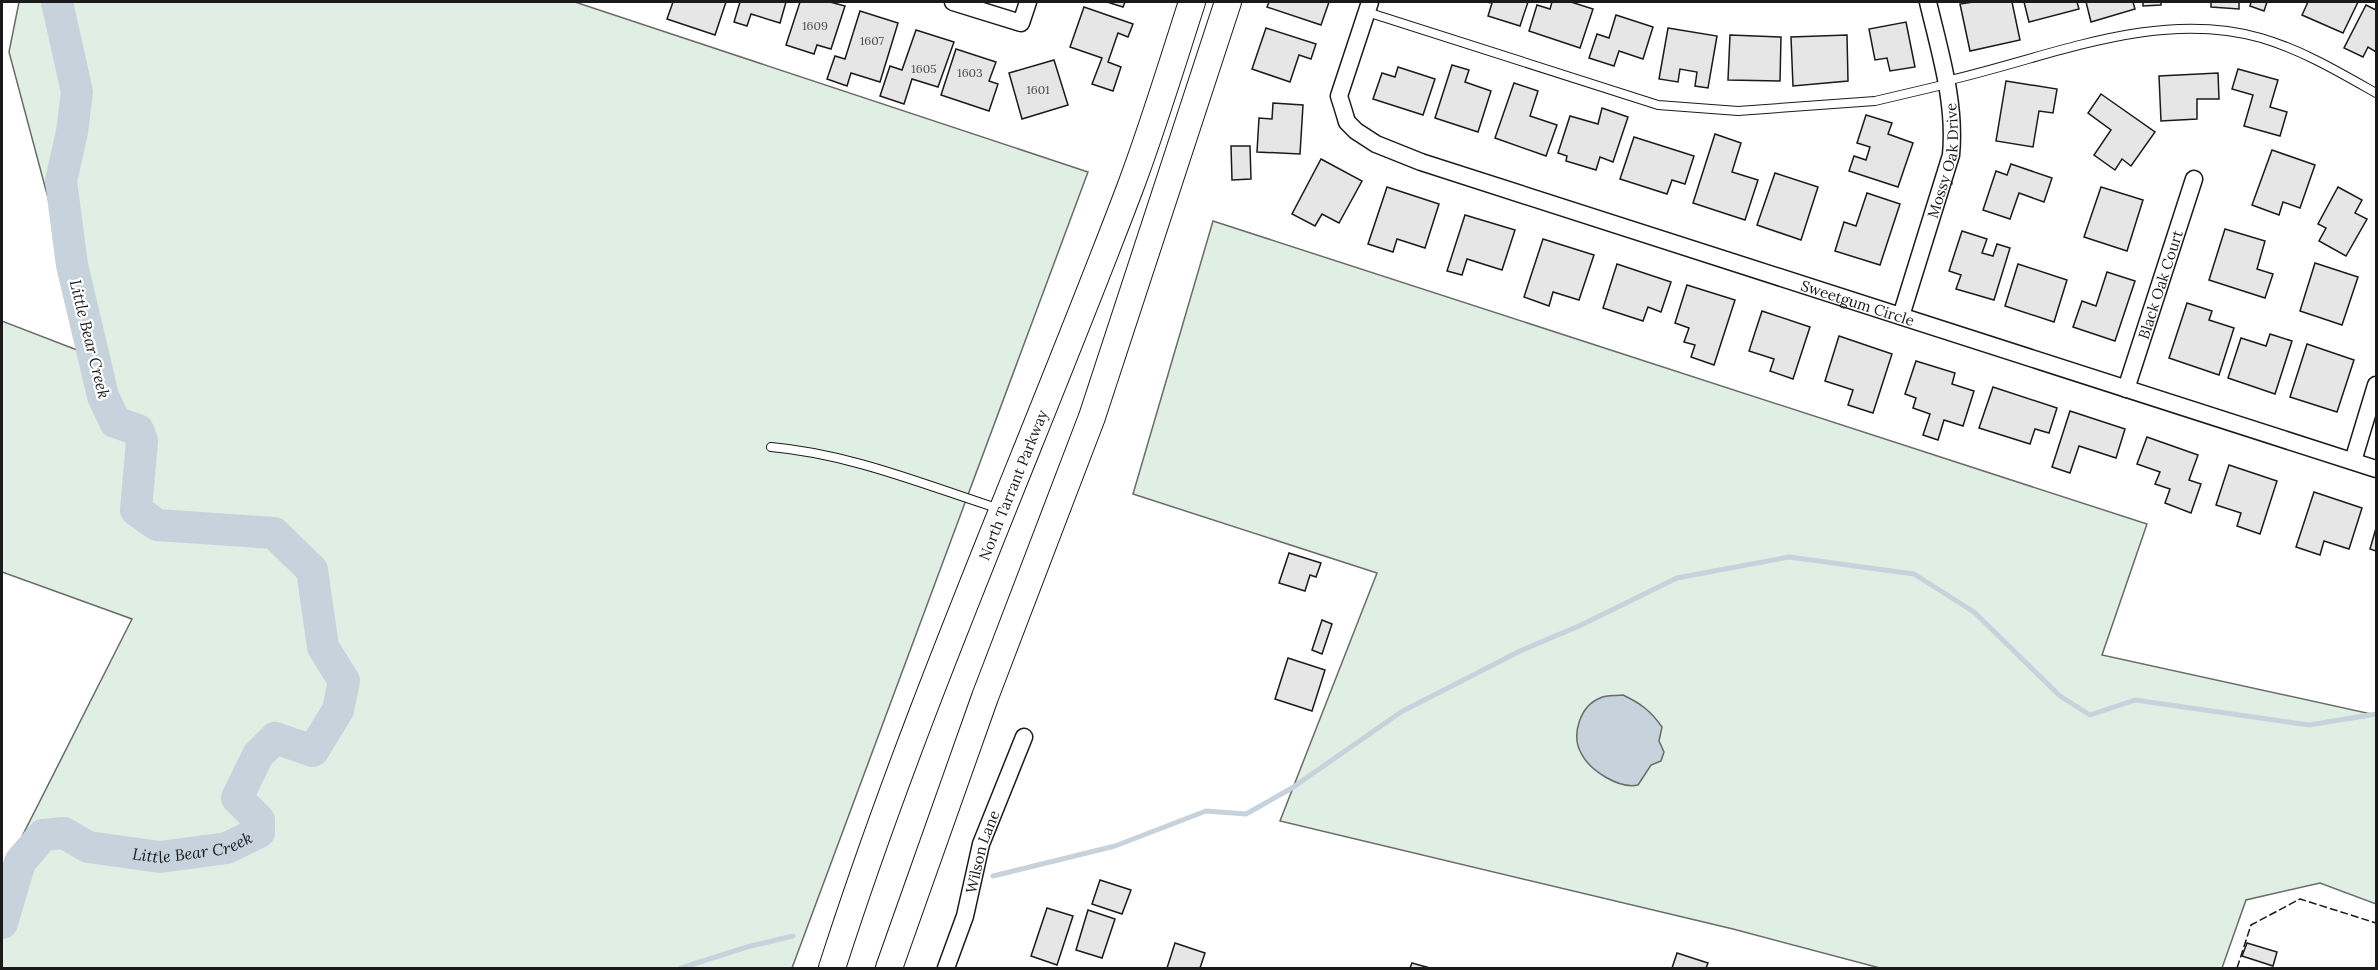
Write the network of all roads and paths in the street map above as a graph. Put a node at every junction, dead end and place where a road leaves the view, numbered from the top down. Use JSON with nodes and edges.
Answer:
{"nodes":[{"id":1,"x":953,"y":2,"type":"edge"},
{"id":2,"x":1028,"y":2,"type":"edge"},
{"id":3,"x":1192,"y":2,"type":"edge"},
{"id":4,"x":1228,"y":2,"type":"edge"},
{"id":5,"x":1928,"y":2,"type":"edge"},
{"id":6,"x":1368,"y":7,"type":"edge"},
{"id":7,"x":1947,"y":83,"type":"junction"},
{"id":8,"x":2376,"y":93,"type":"edge"},
{"id":9,"x":2194,"y":179,"type":"dead end"},
{"id":10,"x":1901,"y":316,"type":"junction"},
{"id":11,"x":2376,"y":385,"type":"edge"},
{"id":12,"x":2126,"y":389,"type":"junction"},
{"id":13,"x":771,"y":447,"type":"dead end"},
{"id":14,"x":2353,"y":461,"type":"junction"},
{"id":15,"x":2376,"y":469,"type":"edge"},
{"id":16,"x":1001,"y":509,"type":"junction"},
{"id":17,"x":1024,"y":737,"type":"dead end"},
{"id":18,"x":832,"y":969,"type":"edge"},
{"id":19,"x":889,"y":969,"type":"edge"},
{"id":20,"x":946,"y":969,"type":"edge"}],
"edges":[{"from":1,"to":2,"type":"street"},
{"from":3,"to":16,"type":"main road","name":"North Tarrant Parkway"},
{"from":4,"to":19,"type":"main road"},
{"from":5,"to":7,"type":"street","name":"Mossy Oak Drive"},
{"from":6,"to":7,"type":"lane"},
{"from":6,"to":10,"type":"street","name":"Sweetgum Circle"},
{"from":7,"to":8,"type":"lane"},
{"from":7,"to":10,"type":"street","name":"Mossy Oak Drive"},
{"from":9,"to":12,"type":"street","name":"Black Oak Court"},
{"from":10,"to":12,"type":"street","name":"Sweetgum Circle"},
{"from":11,"to":14,"type":"street"},
{"from":12,"to":14,"type":"street","name":"Sweetgum Circle"},
{"from":13,"to":16,"type":"lane"},
{"from":14,"to":15,"type":"street","name":"Sweetgum Circle"},
{"from":16,"to":18,"type":"main road","name":"North Tarrant Parkway"},
{"from":17,"to":20,"type":"street","name":"Wilson Lane"}]}
